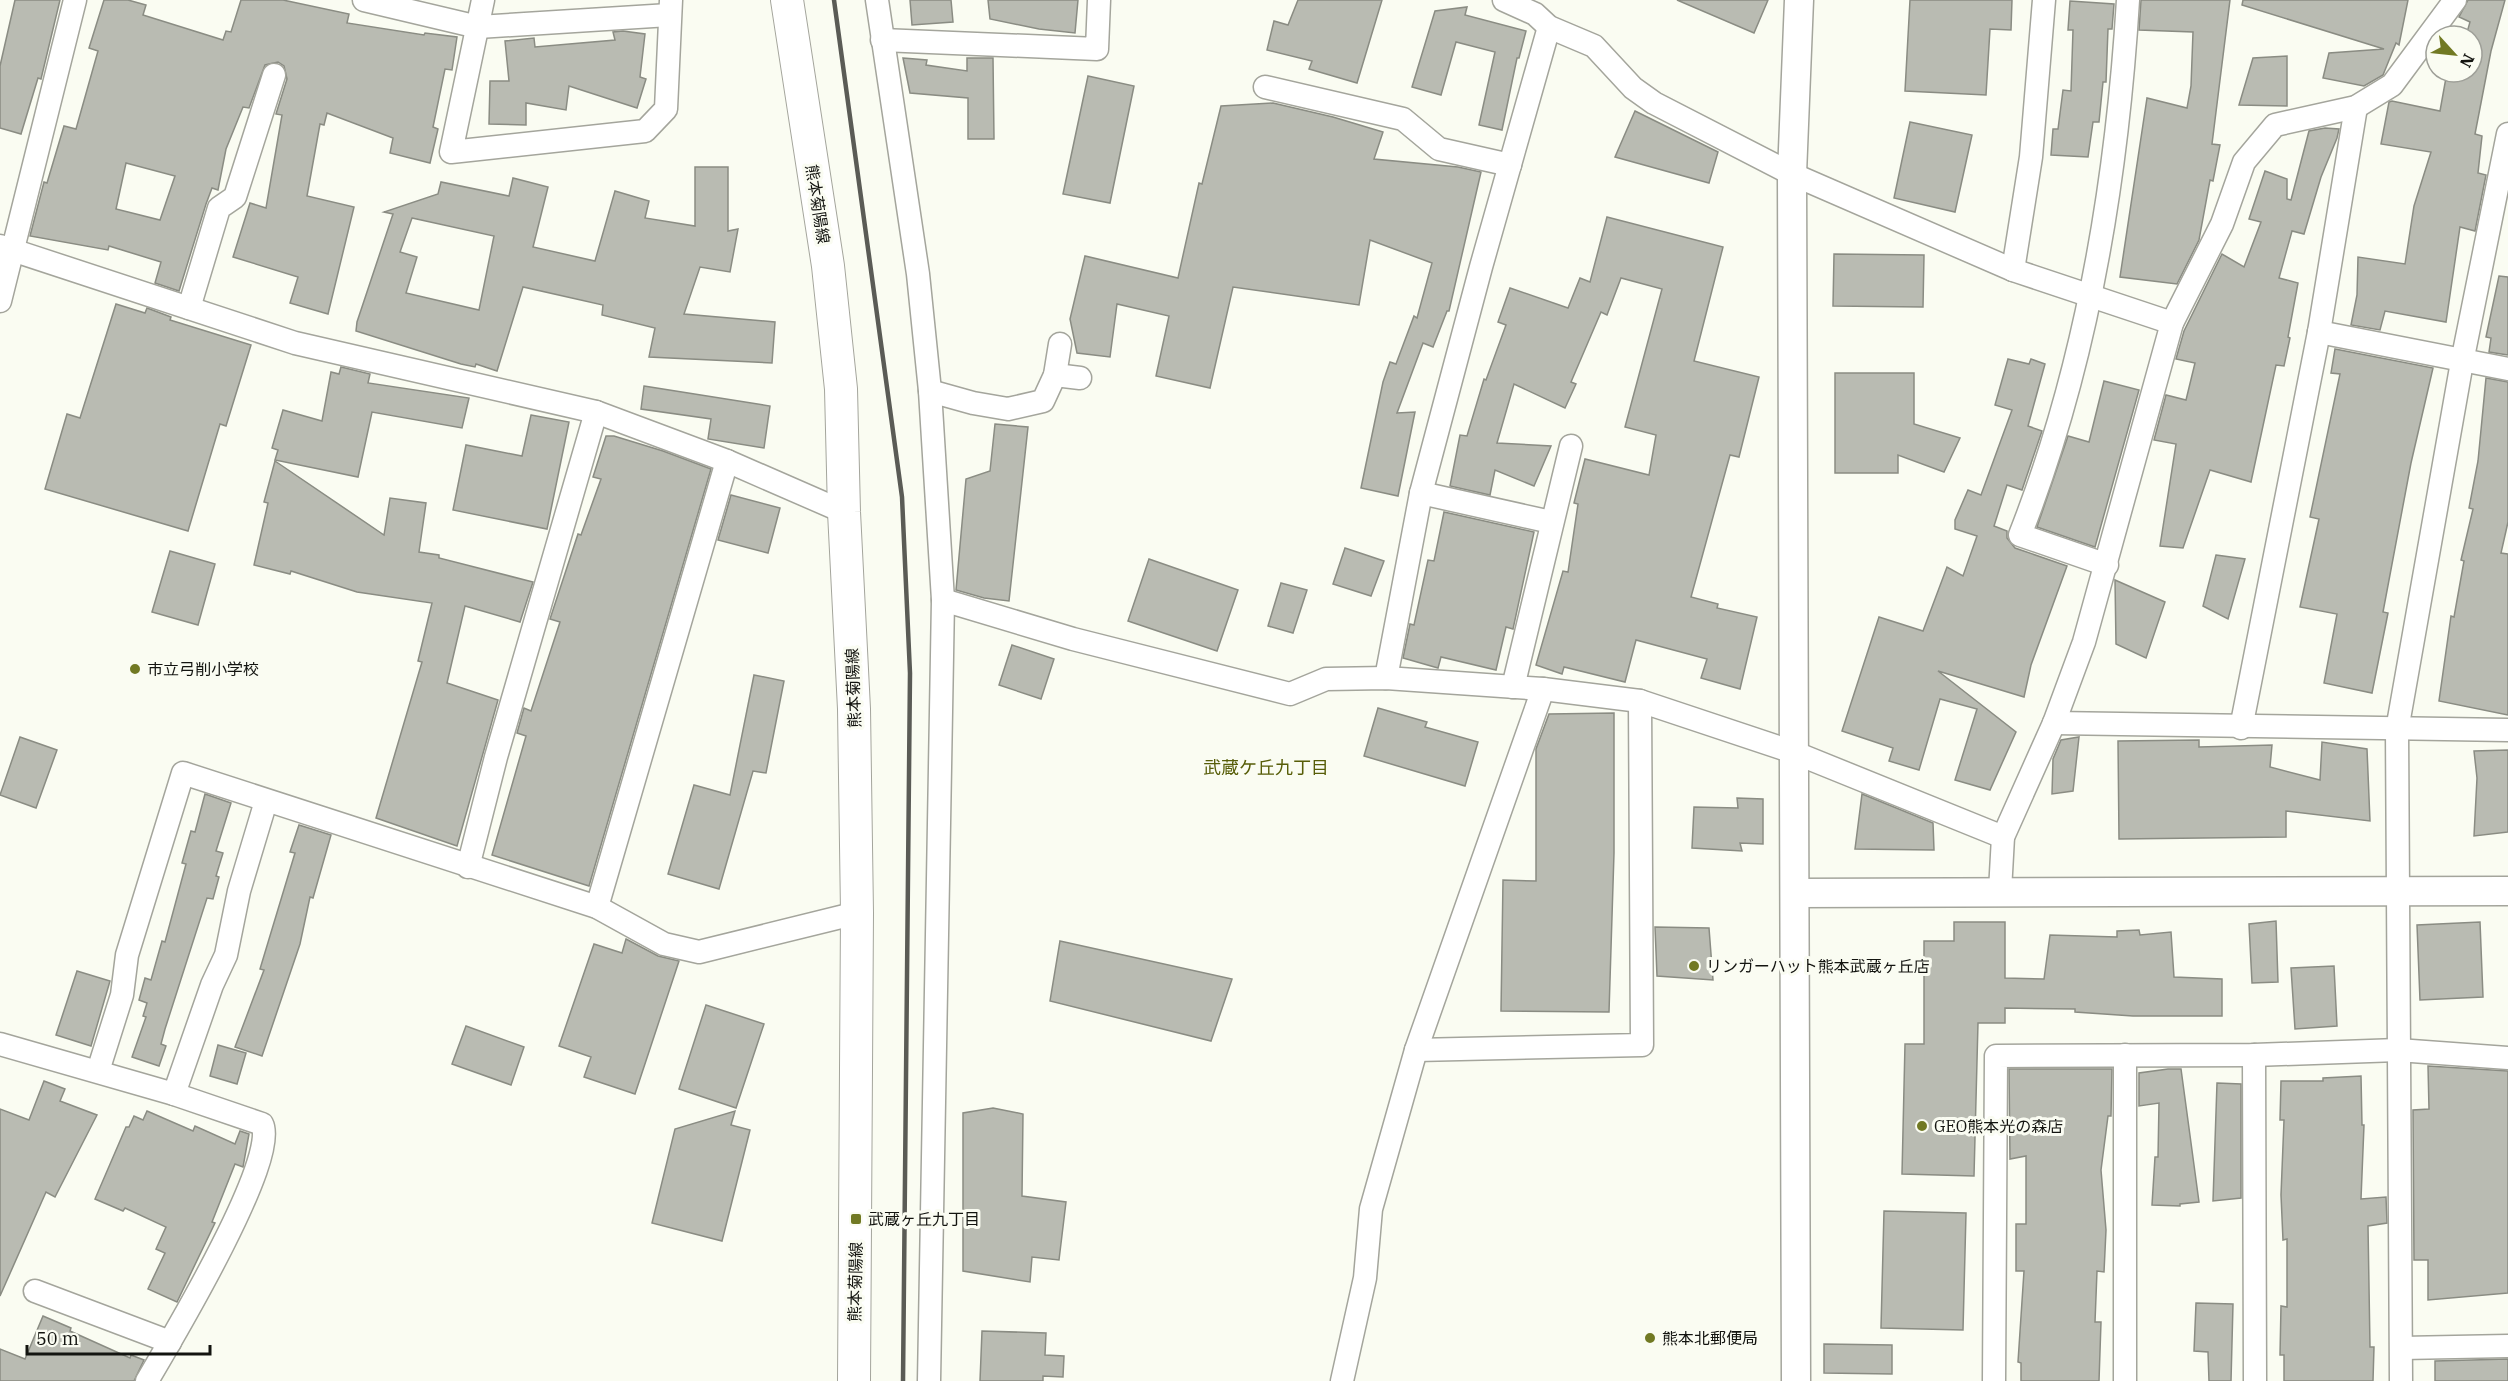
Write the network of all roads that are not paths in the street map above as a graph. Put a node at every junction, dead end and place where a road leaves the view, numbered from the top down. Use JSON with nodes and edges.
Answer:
{"nodes":[{"id":1,"x":75,"y":0,"type":"edge"},
{"id":2,"x":364,"y":0,"type":"edge"},
{"id":3,"x":483,"y":0,"type":"edge"},
{"id":4,"x":787,"y":0,"type":"edge"},
{"id":5,"x":877,"y":0,"type":"edge"},
{"id":6,"x":1099,"y":0,"type":"edge"},
{"id":7,"x":1504,"y":0,"type":"edge"},
{"id":8,"x":1799,"y":0,"type":"edge"},
{"id":9,"x":2044,"y":0,"type":"edge"},
{"id":10,"x":2128,"y":0,"type":"edge"},
{"id":11,"x":2455,"y":0,"type":"edge"},
{"id":12,"x":670,"y":7,"type":"edge"},
{"id":13,"x":1541,"y":13,"type":"edge"},
{"id":14,"x":478,"y":27,"type":"junction"},
{"id":15,"x":882,"y":40,"type":"junction"},
{"id":16,"x":274,"y":75,"type":"dead end"},
{"id":17,"x":1265,"y":87,"type":"dead end"},
{"id":18,"x":2356,"y":107,"type":"junction"},
{"id":19,"x":2508,"y":134,"type":"edge"},
{"id":20,"x":1510,"y":165,"type":"junction"},
{"id":21,"x":1792,"y":174,"type":"junction"},
{"id":22,"x":7,"y":249,"type":"edge"},
{"id":23,"x":2013,"y":270,"type":"junction"},
{"id":24,"x":2090,"y":296,"type":"junction"},
{"id":25,"x":0,"y":301,"type":"edge"},
{"id":26,"x":189,"y":308,"type":"junction"},
{"id":27,"x":2172,"y":323,"type":"junction"},
{"id":28,"x":2319,"y":332,"type":"junction"},
{"id":29,"x":1060,"y":344,"type":"dead end"},
{"id":30,"x":2462,"y":362,"type":"junction"},
{"id":31,"x":2508,"y":369,"type":"edge"},
{"id":32,"x":1055,"y":375,"type":"junction"},
{"id":33,"x":1080,"y":378,"type":"dead end"},
{"id":34,"x":930,"y":391,"type":"junction"},
{"id":35,"x":596,"y":412,"type":"junction"},
{"id":36,"x":1571,"y":446,"type":"dead end"},
{"id":37,"x":727,"y":461,"type":"junction"},
{"id":38,"x":1421,"y":493,"type":"junction"},
{"id":39,"x":844,"y":512,"type":"junction"},
{"id":40,"x":1551,"y":522,"type":"junction"},
{"id":41,"x":2107,"y":565,"type":"junction"},
{"id":42,"x":943,"y":600,"type":"junction"},
{"id":43,"x":1386,"y":678,"type":"junction"},
{"id":44,"x":1514,"y":687,"type":"junction"},
{"id":45,"x":1543,"y":689,"type":"junction"},
{"id":46,"x":1640,"y":701,"type":"junction"},
{"id":47,"x":2054,"y":723,"type":"junction"},
{"id":48,"x":2241,"y":728,"type":"junction"},
{"id":49,"x":2397,"y":730,"type":"junction"},
{"id":50,"x":2508,"y":730,"type":"edge"},
{"id":51,"x":1793,"y":752,"type":"junction"},
{"id":52,"x":266,"y":801,"type":"junction"},
{"id":53,"x":2003,"y":837,"type":"junction"},
{"id":54,"x":468,"y":867,"type":"junction"},
{"id":55,"x":2398,"y":889,"type":"junction"},
{"id":56,"x":2000,"y":891,"type":"junction"},
{"id":57,"x":2508,"y":891,"type":"edge"},
{"id":58,"x":1796,"y":893,"type":"junction"},
{"id":59,"x":597,"y":907,"type":"junction"},
{"id":60,"x":857,"y":913,"type":"junction"},
{"id":61,"x":0,"y":1044,"type":"edge"},
{"id":62,"x":1416,"y":1050,"type":"junction"},
{"id":63,"x":2398,"y":1050,"type":"junction"},
{"id":64,"x":2125,"y":1055,"type":"junction"},
{"id":65,"x":2254,"y":1055,"type":"junction"},
{"id":66,"x":2508,"y":1058,"type":"edge"},
{"id":67,"x":98,"y":1071,"type":"junction"},
{"id":68,"x":174,"y":1094,"type":"junction"},
{"id":69,"x":35,"y":1290,"type":"dead end"},
{"id":70,"x":170,"y":1342,"type":"junction"},
{"id":71,"x":2508,"y":1346,"type":"edge"},
{"id":72,"x":2402,"y":1348,"type":"junction"},
{"id":73,"x":147,"y":1381,"type":"edge"},
{"id":74,"x":854,"y":1381,"type":"edge"},
{"id":75,"x":929,"y":1381,"type":"edge"},
{"id":76,"x":1342,"y":1381,"type":"edge"},
{"id":77,"x":1796,"y":1381,"type":"edge"},
{"id":78,"x":1994,"y":1381,"type":"edge"},
{"id":79,"x":2125,"y":1381,"type":"edge"},
{"id":80,"x":2255,"y":1381,"type":"edge"},
{"id":81,"x":2401,"y":1381,"type":"edge"}],
"edges":[{"from":1,"to":22,"type":"street"},
{"from":2,"to":14,"type":"street"},
{"from":3,"to":14,"type":"street"},
{"from":4,"to":39,"type":"main road","name":"熊本菊陽線"},
{"from":5,"to":15,"type":"street"},
{"from":6,"to":15,"type":"street"},
{"from":7,"to":13,"type":"street"},
{"from":8,"to":21,"type":"street"},
{"from":9,"to":23,"type":"street"},
{"from":10,"to":24,"type":"street"},
{"from":11,"to":18,"type":"street"},
{"from":12,"to":14,"type":"street"},
{"from":12,"to":14,"type":"street"},
{"from":13,"to":20,"type":"street"},
{"from":13,"to":21,"type":"street"},
{"from":15,"to":34,"type":"street"},
{"from":16,"to":26,"type":"street"},
{"from":17,"to":20,"type":"street"},
{"from":18,"to":27,"type":"street"},
{"from":18,"to":28,"type":"street"},
{"from":19,"to":30,"type":"street"},
{"from":20,"to":38,"type":"street"},
{"from":21,"to":23,"type":"street"},
{"from":21,"to":51,"type":"street"},
{"from":22,"to":25,"type":"street"},
{"from":22,"to":26,"type":"street"},
{"from":23,"to":24,"type":"street"},
{"from":24,"to":27,"type":"street"},
{"from":24,"to":41,"type":"street"},
{"from":26,"to":35,"type":"street"},
{"from":27,"to":41,"type":"street"},
{"from":28,"to":30,"type":"street"},
{"from":28,"to":48,"type":"street"},
{"from":29,"to":32,"type":"street"},
{"from":30,"to":31,"type":"street"},
{"from":30,"to":49,"type":"street"},
{"from":32,"to":33,"type":"street"},
{"from":32,"to":34,"type":"street"},
{"from":34,"to":42,"type":"street"},
{"from":35,"to":37,"type":"street"},
{"from":35,"to":54,"type":"street"},
{"from":36,"to":40,"type":"street"},
{"from":37,"to":39,"type":"street"},
{"from":37,"to":59,"type":"street"},
{"from":38,"to":40,"type":"street"},
{"from":38,"to":43,"type":"street"},
{"from":39,"to":60,"type":"main road","name":"熊本菊陽線"},
{"from":40,"to":44,"type":"street"},
{"from":41,"to":47,"type":"street"},
{"from":42,"to":43,"type":"street"},
{"from":42,"to":75,"type":"street"},
{"from":43,"to":44,"type":"street"},
{"from":44,"to":45,"type":"street"},
{"from":45,"to":46,"type":"street"},
{"from":45,"to":62,"type":"street"},
{"from":46,"to":51,"type":"street"},
{"from":46,"to":62,"type":"street"},
{"from":47,"to":48,"type":"street"},
{"from":47,"to":53,"type":"street"},
{"from":48,"to":49,"type":"street"},
{"from":49,"to":50,"type":"street"},
{"from":49,"to":55,"type":"street"},
{"from":51,"to":53,"type":"street"},
{"from":51,"to":58,"type":"street"},
{"from":52,"to":54,"type":"street"},
{"from":52,"to":67,"type":"street"},
{"from":52,"to":68,"type":"street"},
{"from":53,"to":56,"type":"street"},
{"from":54,"to":59,"type":"street"},
{"from":55,"to":56,"type":"street"},
{"from":55,"to":57,"type":"street"},
{"from":55,"to":63,"type":"street"},
{"from":56,"to":58,"type":"street"},
{"from":58,"to":77,"type":"street"},
{"from":59,"to":60,"type":"street"},
{"from":60,"to":74,"type":"main road","name":"熊本菊陽線"},
{"from":61,"to":67,"type":"street"},
{"from":62,"to":76,"type":"street"},
{"from":63,"to":65,"type":"street"},
{"from":63,"to":66,"type":"street"},
{"from":63,"to":72,"type":"street"},
{"from":64,"to":65,"type":"street"},
{"from":64,"to":78,"type":"street"},
{"from":64,"to":79,"type":"street"},
{"from":65,"to":80,"type":"street"},
{"from":67,"to":68,"type":"street"},
{"from":68,"to":70,"type":"street"},
{"from":69,"to":70,"type":"street"},
{"from":70,"to":73,"type":"street"},
{"from":71,"to":72,"type":"street"},
{"from":72,"to":81,"type":"street"}]}
